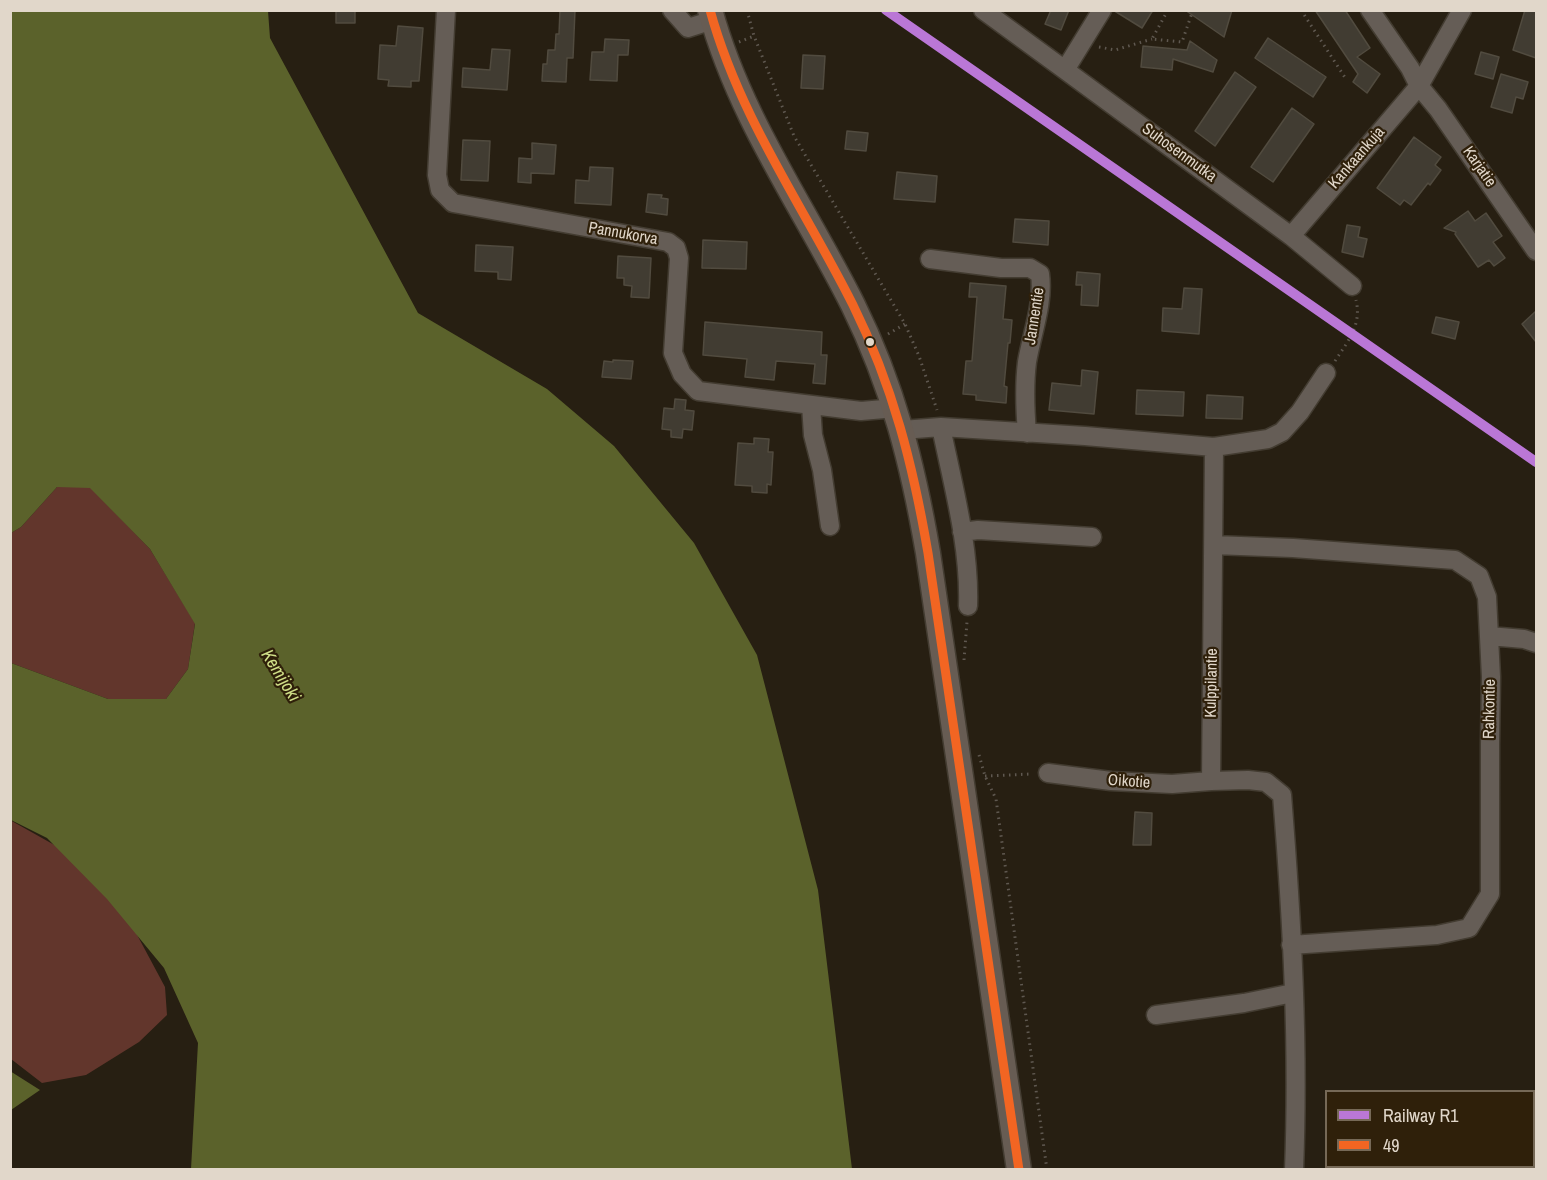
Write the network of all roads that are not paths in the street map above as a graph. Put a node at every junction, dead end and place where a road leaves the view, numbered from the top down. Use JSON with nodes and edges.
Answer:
{"nodes":[{"id":1,"x":446,"y":10,"type":"edge"},
{"id":2,"x":672,"y":10,"type":"edge"},
{"id":3,"x":983,"y":10,"type":"edge"},
{"id":4,"x":1102,"y":10,"type":"edge"},
{"id":5,"x":1370,"y":10,"type":"edge"},
{"id":6,"x":1462,"y":10,"type":"edge"},
{"id":7,"x":711,"y":15,"type":"edge"},
{"id":8,"x":1065,"y":70,"type":"junction"},
{"id":9,"x":1419,"y":86,"type":"junction"},
{"id":10,"x":1291,"y":236,"type":"junction"},
{"id":11,"x":1536,"y":251,"type":"edge"},
{"id":12,"x":930,"y":259,"type":"dead end"},
{"id":13,"x":1352,"y":286,"type":"road end"},
{"id":14,"x":1326,"y":373,"type":"road end"},
{"id":15,"x":811,"y":405,"type":"junction"},
{"id":16,"x":899,"y":419,"type":"junction"},
{"id":17,"x":941,"y":427,"type":"junction"},
{"id":18,"x":1027,"y":433,"type":"junction"},
{"id":19,"x":1214,"y":447,"type":"junction"},
{"id":20,"x":830,"y":526,"type":"dead end"},
{"id":21,"x":962,"y":532,"type":"junction"},
{"id":22,"x":1092,"y":537,"type":"dead end"},
{"id":23,"x":1214,"y":544,"type":"junction"},
{"id":24,"x":968,"y":606,"type":"road end"},
{"id":25,"x":1489,"y":636,"type":"junction"},
{"id":26,"x":1536,"y":643,"type":"edge"},
{"id":27,"x":1048,"y":773,"type":"road end"},
{"id":28,"x":1211,"y":781,"type":"junction"},
{"id":29,"x":1291,"y":945,"type":"junction"},
{"id":30,"x":1293,"y":993,"type":"junction"},
{"id":31,"x":1156,"y":1015,"type":"dead end"},
{"id":32,"x":1019,"y":1170,"type":"edge"},
{"id":33,"x":1294,"y":1170,"type":"edge"}],
"edges":[{"from":1,"to":15,"type":"street","name":"Pannukorva"},
{"from":2,"to":7,"type":"street"},
{"from":3,"to":8,"type":"street","name":"Suhosenmutka"},
{"from":4,"to":8,"type":"street"},
{"from":5,"to":9,"type":"street"},
{"from":6,"to":9,"type":"street","name":"Kankaankuja"},
{"from":7,"to":16,"type":"main road"},
{"from":8,"to":10,"type":"street","name":"Suhosenmutka"},
{"from":9,"to":10,"type":"street","name":"Kankaankuja"},
{"from":9,"to":11,"type":"street","name":"Karjatie"},
{"from":10,"to":13,"type":"street"},
{"from":12,"to":18,"type":"street","name":"Jannentie"},
{"from":14,"to":19,"type":"street"},
{"from":15,"to":16,"type":"street","name":"Pannukorva"},
{"from":15,"to":20,"type":"street"},
{"from":16,"to":17,"type":"street"},
{"from":16,"to":32,"type":"main road"},
{"from":17,"to":18,"type":"street"},
{"from":17,"to":21,"type":"street"},
{"from":18,"to":19,"type":"street"},
{"from":19,"to":23,"type":"street","name":"Kulppilantie"},
{"from":21,"to":22,"type":"street"},
{"from":21,"to":24,"type":"street"},
{"from":23,"to":25,"type":"street","name":"Rahkontie"},
{"from":23,"to":28,"type":"street","name":"Kulppilantie"},
{"from":25,"to":26,"type":"street"},
{"from":25,"to":29,"type":"street","name":"Rahkontie"},
{"from":27,"to":28,"type":"street","name":"Oikotie"},
{"from":28,"to":29,"type":"street"},
{"from":29,"to":30,"type":"street"},
{"from":30,"to":31,"type":"street"},
{"from":30,"to":33,"type":"street"}]}
